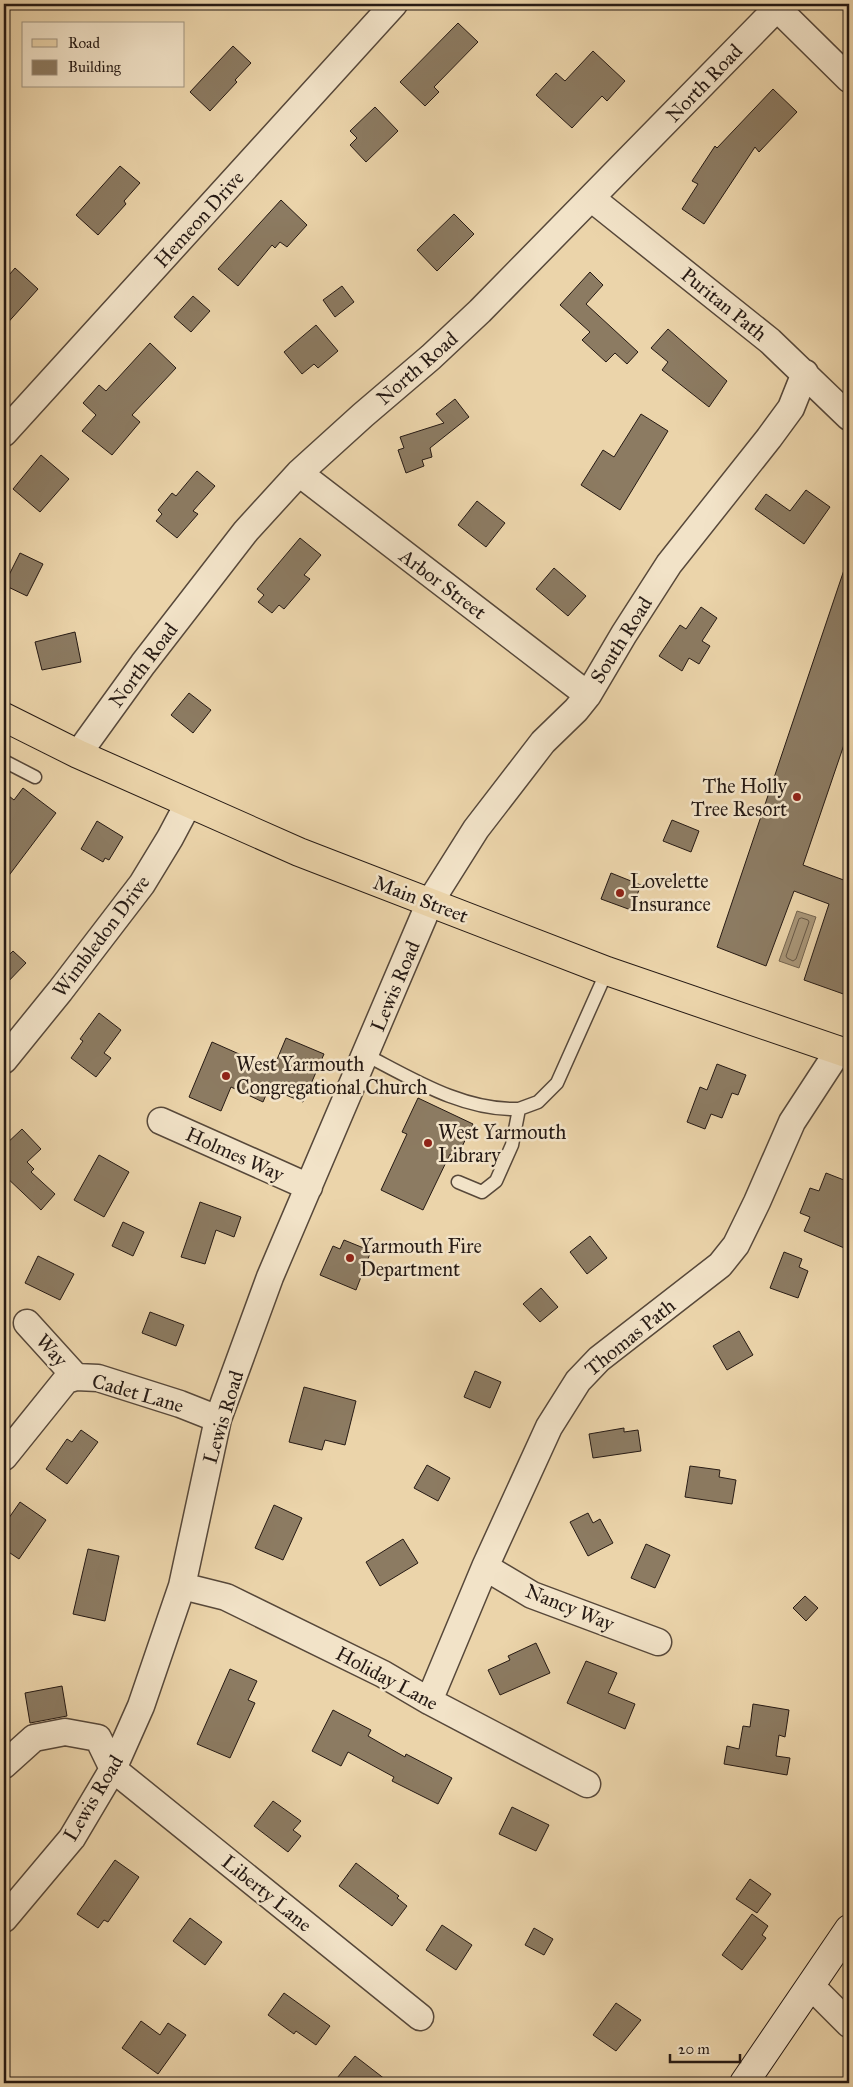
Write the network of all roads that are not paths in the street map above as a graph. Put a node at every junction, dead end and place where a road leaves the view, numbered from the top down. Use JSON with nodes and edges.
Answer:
{"nodes":[{"id":1,"x":394,"y":4,"type":"edge"},
{"id":2,"x":779,"y":6,"type":"edge"},
{"id":3,"x":849,"y":79,"type":"edge"},
{"id":4,"x":591,"y":198,"type":"junction"},
{"id":5,"x":805,"y":373,"type":"junction"},
{"id":6,"x":849,"y":417,"type":"edge"},
{"id":7,"x":4,"y":433,"type":"edge"},
{"id":8,"x":299,"y":474,"type":"junction"},
{"id":9,"x":588,"y":695,"type":"junction"},
{"id":10,"x":4,"y":717,"type":"edge"},
{"id":11,"x":78,"y":754,"type":"junction"},
{"id":12,"x":4,"y":761,"type":"edge"},
{"id":13,"x":35,"y":777,"type":"dead end"},
{"id":14,"x":188,"y":804,"type":"junction"},
{"id":15,"x":430,"y":902,"type":"junction"},
{"id":16,"x":607,"y":971,"type":"junction"},
{"id":17,"x":844,"y":1052,"type":"edge"},
{"id":18,"x":366,"y":1055,"type":"junction"},
{"id":19,"x":4,"y":1060,"type":"edge"},
{"id":20,"x":519,"y":1110,"type":"junction"},
{"id":21,"x":161,"y":1121,"type":"dead end"},
{"id":22,"x":458,"y":1182,"type":"dead end"},
{"id":23,"x":310,"y":1187,"type":"junction"},
{"id":24,"x":27,"y":1323,"type":"dead end"},
{"id":25,"x":76,"y":1377,"type":"junction"},
{"id":26,"x":218,"y":1420,"type":"junction"},
{"id":27,"x":4,"y":1457,"type":"edge"},
{"id":28,"x":485,"y":1567,"type":"junction"},
{"id":29,"x":182,"y":1586,"type":"junction"},
{"id":30,"x":658,"y":1642,"type":"dead end"},
{"id":31,"x":429,"y":1701,"type":"junction"},
{"id":32,"x":4,"y":1765,"type":"edge"},
{"id":33,"x":113,"y":1769,"type":"junction"},
{"id":34,"x":587,"y":1784,"type":"dead end"},
{"id":35,"x":4,"y":1919,"type":"edge"},
{"id":36,"x":849,"y":1929,"type":"edge"},
{"id":37,"x":811,"y":1986,"type":"junction"},
{"id":38,"x":420,"y":2017,"type":"dead end"},
{"id":39,"x":849,"y":2024,"type":"edge"},
{"id":40,"x":744,"y":2083,"type":"edge"}],
"edges":[{"from":1,"to":7,"type":"street","name":"Hemeon Drive"},
{"from":2,"to":3,"type":"street"},
{"from":2,"to":4,"type":"street","name":"North Road"},
{"from":4,"to":5,"type":"street","name":"Puritan Path"},
{"from":4,"to":8,"type":"street","name":"North Road"},
{"from":5,"to":6,"type":"street","name":"Puritan Path"},
{"from":5,"to":9,"type":"street","name":"South Road"},
{"from":8,"to":9,"type":"street","name":"Arbor Street"},
{"from":8,"to":11,"type":"street","name":"North Road"},
{"from":9,"to":15,"type":"street","name":"South Road"},
{"from":10,"to":11,"type":"main road","name":"Main Street"},
{"from":11,"to":14,"type":"main road","name":"Main Street"},
{"from":12,"to":13,"type":"lane"},
{"from":14,"to":15,"type":"main road","name":"Main Street"},
{"from":14,"to":19,"type":"street","name":"Wimbledon Drive"},
{"from":15,"to":16,"type":"main road","name":"Main Street"},
{"from":15,"to":18,"type":"street","name":"Lewis Road"},
{"from":16,"to":17,"type":"main road","name":"Main Street"},
{"from":16,"to":20,"type":"lane"},
{"from":17,"to":28,"type":"street","name":"Thomas Path"},
{"from":18,"to":20,"type":"lane"},
{"from":18,"to":23,"type":"street","name":"Lewis Road"},
{"from":20,"to":22,"type":"lane"},
{"from":21,"to":23,"type":"street","name":"Holmes Way"},
{"from":23,"to":26,"type":"street","name":"Lewis Road"},
{"from":24,"to":25,"type":"street","name":"Way"},
{"from":25,"to":26,"type":"street","name":"Cadet Lane"},
{"from":25,"to":27,"type":"street","name":"Cadet Lane"},
{"from":26,"to":29,"type":"street","name":"Lewis Road"},
{"from":28,"to":30,"type":"street","name":"Nancy Way"},
{"from":28,"to":31,"type":"street","name":"Thomas Path"},
{"from":29,"to":31,"type":"street","name":"Holiday Lane"},
{"from":29,"to":33,"type":"street","name":"Lewis Road"},
{"from":31,"to":34,"type":"street","name":"Holiday Lane"},
{"from":32,"to":33,"type":"street"},
{"from":33,"to":35,"type":"street","name":"Lewis Road"},
{"from":33,"to":38,"type":"street","name":"Liberty Lane"},
{"from":36,"to":37,"type":"street"},
{"from":37,"to":39,"type":"street"},
{"from":37,"to":40,"type":"street"}]}
